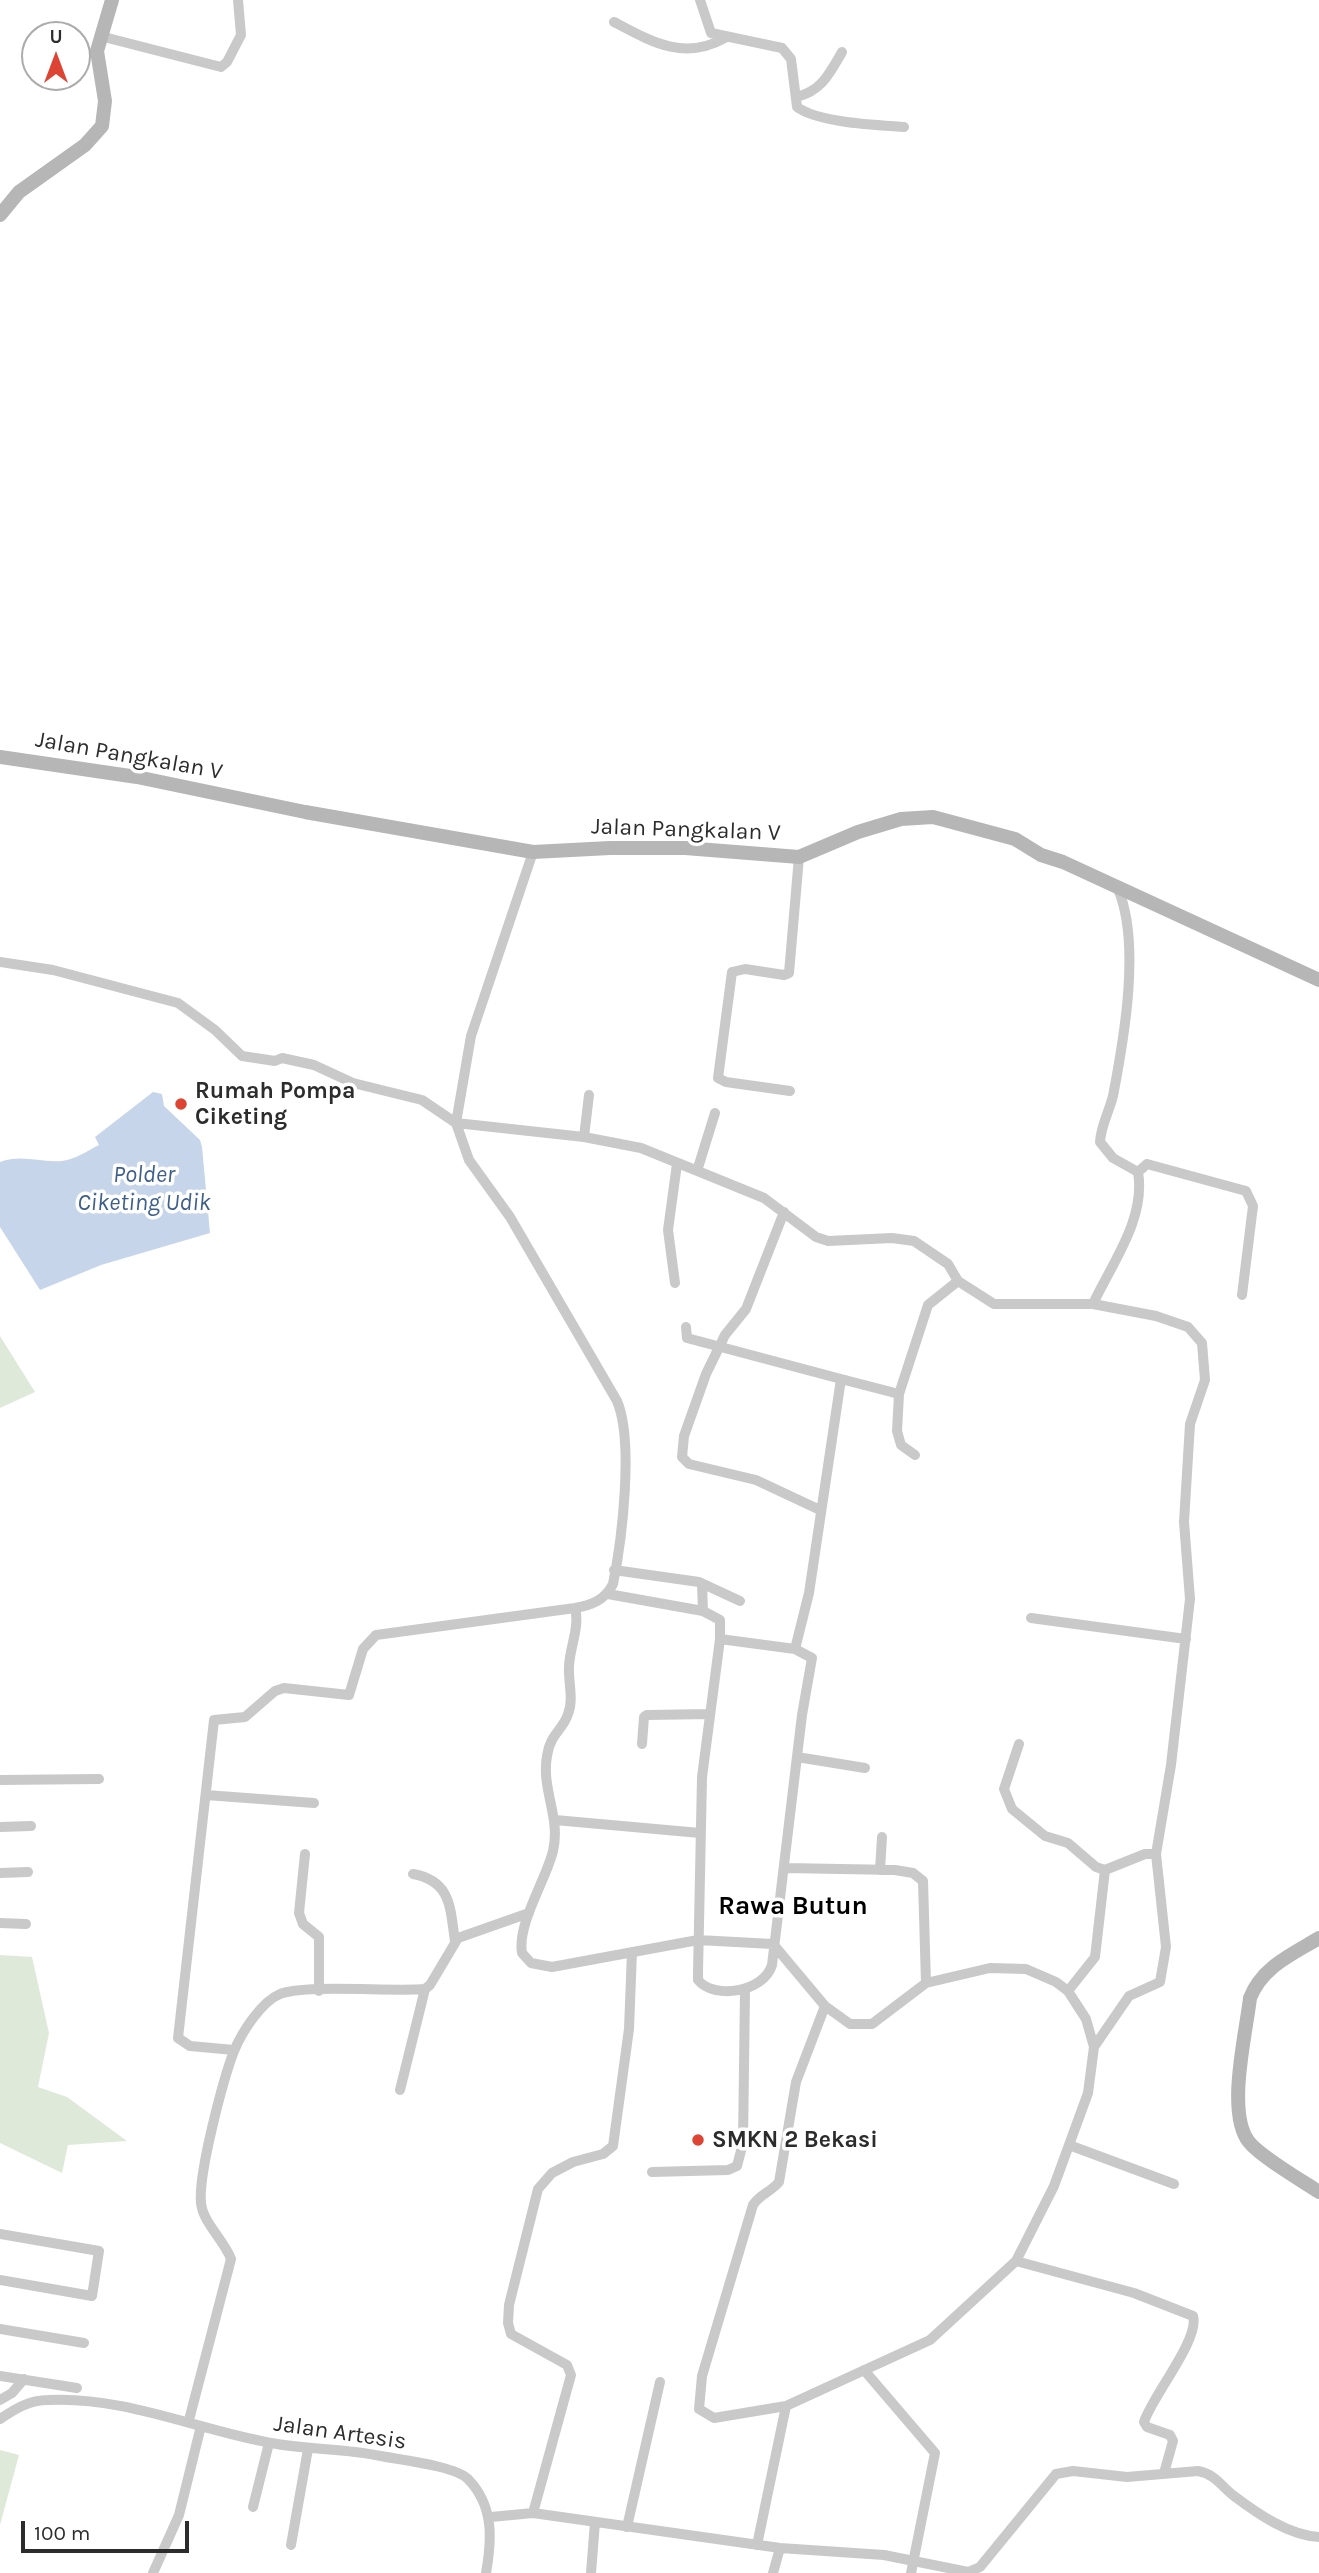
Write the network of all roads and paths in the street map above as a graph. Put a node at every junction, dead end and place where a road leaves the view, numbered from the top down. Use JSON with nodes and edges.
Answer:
{"nodes":[{"id":1,"x":112,"y":0,"type":"edge"},
{"id":2,"x":237,"y":0,"type":"edge"},
{"id":3,"x":701,"y":0,"type":"edge"},
{"id":4,"x":614,"y":22,"type":"dead end"},
{"id":5,"x":100,"y":36,"type":"junction"},
{"id":6,"x":725,"y":38,"type":"junction"},
{"id":7,"x":842,"y":52,"type":"dead end"},
{"id":8,"x":796,"y":97,"type":"junction"},
{"id":9,"x":904,"y":127,"type":"dead end"},
{"id":10,"x":0,"y":215,"type":"edge"},
{"id":11,"x":0,"y":757,"type":"edge"},
{"id":12,"x":533,"y":852,"type":"junction"},
{"id":13,"x":799,"y":857,"type":"junction"},
{"id":14,"x":1118,"y":889,"type":"junction"},
{"id":15,"x":0,"y":962,"type":"edge"},
{"id":16,"x":1319,"y":979,"type":"edge"},
{"id":17,"x":790,"y":1091,"type":"dead end"},
{"id":18,"x":589,"y":1095,"type":"dead end"},
{"id":19,"x":715,"y":1113,"type":"dead end"},
{"id":20,"x":456,"y":1123,"type":"junction"},
{"id":21,"x":584,"y":1137,"type":"junction"},
{"id":22,"x":677,"y":1164,"type":"junction"},
{"id":23,"x":697,"y":1171,"type":"junction"},
{"id":24,"x":1138,"y":1172,"type":"junction"},
{"id":25,"x":784,"y":1212,"type":"junction"},
{"id":26,"x":958,"y":1281,"type":"junction"},
{"id":27,"x":675,"y":1283,"type":"dead end"},
{"id":28,"x":1242,"y":1295,"type":"dead end"},
{"id":29,"x":1093,"y":1304,"type":"junction"},
{"id":30,"x":686,"y":1327,"type":"dead end"},
{"id":31,"x":719,"y":1349,"type":"junction"},
{"id":32,"x":841,"y":1379,"type":"junction"},
{"id":33,"x":899,"y":1394,"type":"junction"},
{"id":34,"x":915,"y":1455,"type":"dead end"},
{"id":35,"x":820,"y":1510,"type":"junction"},
{"id":36,"x":614,"y":1570,"type":"junction"},
{"id":37,"x":702,"y":1584,"type":"junction"},
{"id":38,"x":608,"y":1594,"type":"junction"},
{"id":39,"x":740,"y":1601,"type":"dead end"},
{"id":40,"x":575,"y":1608,"type":"junction"},
{"id":41,"x":703,"y":1611,"type":"junction"},
{"id":42,"x":1031,"y":1618,"type":"dead end"},
{"id":43,"x":720,"y":1639,"type":"junction"},
{"id":44,"x":1186,"y":1639,"type":"junction"},
{"id":45,"x":795,"y":1649,"type":"junction"},
{"id":46,"x":710,"y":1714,"type":"junction"},
{"id":47,"x":642,"y":1744,"type":"dead end"},
{"id":48,"x":1019,"y":1744,"type":"dead end"},
{"id":49,"x":797,"y":1757,"type":"junction"},
{"id":50,"x":865,"y":1768,"type":"dead end"},
{"id":51,"x":99,"y":1779,"type":"dead end"},
{"id":52,"x":0,"y":1780,"type":"edge"},
{"id":53,"x":206,"y":1795,"type":"junction"},
{"id":54,"x":314,"y":1803,"type":"dead end"},
{"id":55,"x":555,"y":1820,"type":"junction"},
{"id":56,"x":32,"y":1826,"type":"dead end"},
{"id":57,"x":0,"y":1827,"type":"edge"},
{"id":58,"x":700,"y":1833,"type":"junction"},
{"id":59,"x":881,"y":1837,"type":"dead end"},
{"id":60,"x":305,"y":1854,"type":"dead end"},
{"id":61,"x":1156,"y":1854,"type":"junction"},
{"id":62,"x":786,"y":1868,"type":"junction"},
{"id":63,"x":880,"y":1870,"type":"junction"},
{"id":64,"x":1105,"y":1870,"type":"junction"},
{"id":65,"x":28,"y":1872,"type":"dead end"},
{"id":66,"x":0,"y":1873,"type":"edge"},
{"id":67,"x":414,"y":1874,"type":"dead end"},
{"id":68,"x":529,"y":1913,"type":"junction"},
{"id":69,"x":0,"y":1923,"type":"edge"},
{"id":70,"x":26,"y":1923,"type":"dead end"},
{"id":71,"x":1319,"y":1938,"type":"edge"},
{"id":72,"x":698,"y":1940,"type":"junction"},
{"id":73,"x":455,"y":1941,"type":"junction"},
{"id":74,"x":773,"y":1944,"type":"junction"},
{"id":75,"x":632,"y":1952,"type":"junction"},
{"id":76,"x":926,"y":1983,"type":"junction"},
{"id":77,"x":425,"y":1990,"type":"junction"},
{"id":78,"x":319,"y":1991,"type":"junction"},
{"id":79,"x":745,"y":1991,"type":"junction"},
{"id":80,"x":1068,"y":1991,"type":"junction"},
{"id":81,"x":825,"y":2006,"type":"junction"},
{"id":82,"x":1094,"y":2047,"type":"junction"},
{"id":83,"x":234,"y":2050,"type":"junction"},
{"id":84,"x":400,"y":2090,"type":"dead end"},
{"id":85,"x":1069,"y":2145,"type":"junction"},
{"id":86,"x":652,"y":2172,"type":"dead end"},
{"id":87,"x":1174,"y":2184,"type":"dead end"},
{"id":88,"x":1319,"y":2192,"type":"edge"},
{"id":89,"x":0,"y":2234,"type":"edge"},
{"id":90,"x":1016,"y":2261,"type":"junction"},
{"id":91,"x":0,"y":2280,"type":"edge"},
{"id":92,"x":0,"y":2329,"type":"edge"},
{"id":93,"x":84,"y":2343,"type":"dead end"},
{"id":94,"x":864,"y":2370,"type":"junction"},
{"id":95,"x":0,"y":2376,"type":"edge"},
{"id":96,"x":24,"y":2379,"type":"junction"},
{"id":97,"x":660,"y":2382,"type":"dead end"},
{"id":98,"x":77,"y":2388,"type":"dead end"},
{"id":99,"x":0,"y":2400,"type":"edge"},
{"id":100,"x":786,"y":2406,"type":"junction"},
{"id":101,"x":0,"y":2419,"type":"edge"},
{"id":102,"x":189,"y":2420,"type":"junction"},
{"id":103,"x":201,"y":2426,"type":"junction"},
{"id":104,"x":270,"y":2443,"type":"junction"},
{"id":105,"x":308,"y":2449,"type":"junction"},
{"id":106,"x":1164,"y":2473,"type":"junction"},
{"id":107,"x":253,"y":2507,"type":"dead end"},
{"id":108,"x":533,"y":2514,"type":"junction"},
{"id":109,"x":491,"y":2517,"type":"junction"},
{"id":110,"x":594,"y":2522,"type":"junction"},
{"id":111,"x":627,"y":2527,"type":"junction"},
{"id":112,"x":1319,"y":2537,"type":"edge"},
{"id":113,"x":291,"y":2544,"type":"dead end"},
{"id":114,"x":757,"y":2546,"type":"junction"},
{"id":115,"x":780,"y":2548,"type":"junction"},
{"id":116,"x":911,"y":2560,"type":"junction"},
{"id":117,"x":153,"y":2573,"type":"edge"},
{"id":118,"x":486,"y":2573,"type":"edge"},
{"id":119,"x":591,"y":2573,"type":"edge"},
{"id":120,"x":773,"y":2573,"type":"edge"},
{"id":121,"x":911,"y":2573,"type":"edge"}],
"edges":[{"from":1,"to":5,"type":"street"},
{"from":2,"to":5,"type":"street"},
{"from":3,"to":6,"type":"street"},
{"from":4,"to":6,"type":"street"},
{"from":5,"to":10,"type":"street"},
{"from":6,"to":8,"type":"street"},
{"from":7,"to":8,"type":"street"},
{"from":8,"to":9,"type":"street"},
{"from":11,"to":12,"type":"street","name":"Jalan Pangkalan V"},
{"from":12,"to":13,"type":"street","name":"Jalan Pangkalan V"},
{"from":12,"to":20,"type":"street"},
{"from":13,"to":14,"type":"street","name":"Jalan Pangkalan V"},
{"from":13,"to":17,"type":"street"},
{"from":14,"to":16,"type":"street","name":"Jalan Pangkalan V"},
{"from":14,"to":24,"type":"street"},
{"from":15,"to":20,"type":"street"},
{"from":18,"to":21,"type":"street"},
{"from":19,"to":23,"type":"street"},
{"from":20,"to":21,"type":"street"},
{"from":20,"to":36,"type":"street"},
{"from":21,"to":22,"type":"street"},
{"from":22,"to":23,"type":"street"},
{"from":22,"to":27,"type":"street"},
{"from":23,"to":25,"type":"street"},
{"from":24,"to":28,"type":"street"},
{"from":24,"to":29,"type":"street"},
{"from":25,"to":26,"type":"street"},
{"from":25,"to":31,"type":"street"},
{"from":26,"to":29,"type":"street"},
{"from":26,"to":33,"type":"street"},
{"from":29,"to":44,"type":"street"},
{"from":30,"to":31,"type":"street"},
{"from":31,"to":32,"type":"street"},
{"from":31,"to":35,"type":"street"},
{"from":32,"to":33,"type":"street"},
{"from":32,"to":35,"type":"street"},
{"from":33,"to":34,"type":"street"},
{"from":35,"to":45,"type":"street"},
{"from":36,"to":37,"type":"street"},
{"from":36,"to":38,"type":"street"},
{"from":37,"to":39,"type":"street"},
{"from":37,"to":41,"type":"street"},
{"from":38,"to":40,"type":"street"},
{"from":38,"to":41,"type":"street"},
{"from":40,"to":53,"type":"street"},
{"from":40,"to":55,"type":"street"},
{"from":41,"to":43,"type":"street"},
{"from":42,"to":44,"type":"street"},
{"from":43,"to":45,"type":"street"},
{"from":43,"to":46,"type":"street"},
{"from":44,"to":61,"type":"street"},
{"from":45,"to":49,"type":"street"},
{"from":46,"to":47,"type":"street"},
{"from":46,"to":58,"type":"street"},
{"from":48,"to":64,"type":"street"},
{"from":49,"to":50,"type":"street"},
{"from":49,"to":62,"type":"street"},
{"from":51,"to":52,"type":"street"},
{"from":53,"to":54,"type":"street"},
{"from":53,"to":83,"type":"street"},
{"from":55,"to":58,"type":"street"},
{"from":55,"to":68,"type":"street"},
{"from":56,"to":57,"type":"street"},
{"from":58,"to":72,"type":"street"},
{"from":59,"to":63,"type":"street"},
{"from":60,"to":78,"type":"street"},
{"from":61,"to":64,"type":"street"},
{"from":61,"to":82,"type":"street"},
{"from":62,"to":63,"type":"street"},
{"from":62,"to":74,"type":"street"},
{"from":63,"to":76,"type":"street"},
{"from":64,"to":80,"type":"street"},
{"from":65,"to":66,"type":"street"},
{"from":67,"to":73,"type":"street"},
{"from":68,"to":73,"type":"street"},
{"from":68,"to":75,"type":"street"},
{"from":69,"to":70,"type":"street"},
{"from":71,"to":88,"type":"street"},
{"from":72,"to":74,"type":"street"},
{"from":72,"to":75,"type":"street"},
{"from":72,"to":79,"type":"street"},
{"from":73,"to":77,"type":"street"},
{"from":74,"to":79,"type":"street"},
{"from":74,"to":81,"type":"street"},
{"from":75,"to":108,"type":"street"},
{"from":76,"to":80,"type":"street"},
{"from":76,"to":81,"type":"street"},
{"from":77,"to":78,"type":"street"},
{"from":77,"to":84,"type":"street"},
{"from":78,"to":83,"type":"street"},
{"from":79,"to":86,"type":"street"},
{"from":80,"to":82,"type":"street"},
{"from":81,"to":100,"type":"street"},
{"from":82,"to":85,"type":"street"},
{"from":83,"to":102,"type":"street"},
{"from":85,"to":87,"type":"street"},
{"from":85,"to":90,"type":"street"},
{"from":89,"to":91,"type":"street"},
{"from":90,"to":94,"type":"street"},
{"from":90,"to":106,"type":"street"},
{"from":92,"to":93,"type":"street"},
{"from":94,"to":100,"type":"street"},
{"from":94,"to":116,"type":"street"},
{"from":95,"to":96,"type":"street"},
{"from":96,"to":98,"type":"street"},
{"from":96,"to":99,"type":"street"},
{"from":97,"to":111,"type":"street"},
{"from":100,"to":114,"type":"street"},
{"from":101,"to":102,"type":"street","name":"Jalan Artesis"},
{"from":102,"to":103,"type":"street","name":"Jalan Artesis"},
{"from":103,"to":104,"type":"street","name":"Jalan Artesis"},
{"from":103,"to":117,"type":"street"},
{"from":104,"to":105,"type":"street","name":"Jalan Artesis"},
{"from":104,"to":107,"type":"street"},
{"from":105,"to":109,"type":"street","name":"Jalan Artesis"},
{"from":105,"to":113,"type":"street"},
{"from":106,"to":112,"type":"street"},
{"from":106,"to":116,"type":"street"},
{"from":108,"to":109,"type":"street"},
{"from":108,"to":110,"type":"street"},
{"from":109,"to":118,"type":"street"},
{"from":110,"to":111,"type":"street"},
{"from":110,"to":119,"type":"street"},
{"from":111,"to":114,"type":"street"},
{"from":114,"to":115,"type":"street"},
{"from":115,"to":116,"type":"street"},
{"from":115,"to":120,"type":"street"},
{"from":116,"to":121,"type":"street"}]}
